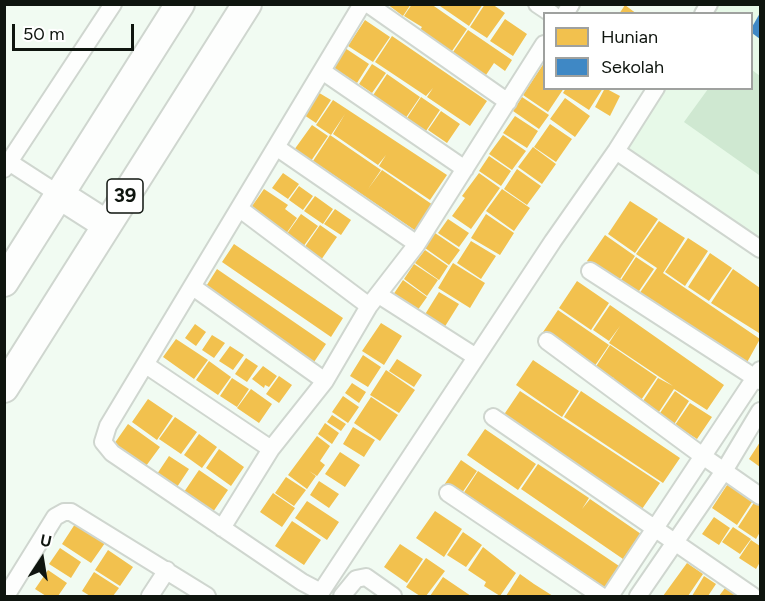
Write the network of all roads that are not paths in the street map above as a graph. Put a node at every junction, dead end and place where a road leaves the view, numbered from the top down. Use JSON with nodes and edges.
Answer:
{"nodes":[{"id":1,"x":113,"y":4,"type":"edge"},
{"id":2,"x":180,"y":4,"type":"edge"},
{"id":3,"x":247,"y":4,"type":"edge"},
{"id":4,"x":362,"y":4,"type":"edge"},
{"id":5,"x":368,"y":4,"type":"edge"},
{"id":6,"x":543,"y":46,"type":"edge"},
{"id":7,"x":322,"y":71,"type":"junction"},
{"id":8,"x":655,"y":90,"type":"edge"},
{"id":9,"x":508,"y":102,"type":"junction"},
{"id":10,"x":276,"y":147,"type":"junction"},
{"id":11,"x":616,"y":151,"type":"junction"},
{"id":12,"x":7,"y":166,"type":"edge"},
{"id":13,"x":465,"y":169,"type":"junction"},
{"id":14,"x":60,"y":195,"type":"junction"},
{"id":15,"x":240,"y":208,"type":"junction"},
{"id":16,"x":107,"y":225,"type":"junction"},
{"id":17,"x":417,"y":244,"type":"junction"},
{"id":18,"x":760,"y":249,"type":"edge"},
{"id":19,"x":590,"y":271,"type":"dead end"},
{"id":20,"x":4,"y":282,"type":"edge"},
{"id":21,"x":193,"y":287,"type":"junction"},
{"id":22,"x":374,"y":301,"type":"junction"},
{"id":23,"x":547,"y":341,"type":"dead end"},
{"id":24,"x":476,"y":357,"type":"junction"},
{"id":25,"x":146,"y":365,"type":"junction"},
{"id":26,"x":759,"y":376,"type":"edge"},
{"id":27,"x":325,"y":381,"type":"junction"},
{"id":28,"x":4,"y":388,"type":"edge"},
{"id":29,"x":760,"y":411,"type":"edge"},
{"id":30,"x":493,"y":417,"type":"dead end"},
{"id":31,"x":271,"y":449,"type":"junction"},
{"id":32,"x":704,"y":457,"type":"junction"},
{"id":33,"x":724,"y":471,"type":"junction"},
{"id":34,"x":448,"y":493,"type":"dead end"},
{"id":35,"x":760,"y":496,"type":"edge"},
{"id":36,"x":222,"y":528,"type":"junction"},
{"id":37,"x":655,"y":529,"type":"junction"},
{"id":38,"x":674,"y":543,"type":"junction"},
{"id":39,"x":167,"y":570,"type":"junction"},
{"id":40,"x":6,"y":597,"type":"edge"},
{"id":41,"x":150,"y":597,"type":"edge"},
{"id":42,"x":207,"y":597,"type":"edge"},
{"id":43,"x":342,"y":597,"type":"edge"},
{"id":44,"x":393,"y":597,"type":"edge"},
{"id":45,"x":601,"y":597,"type":"edge"},
{"id":46,"x":610,"y":597,"type":"edge"},
{"id":47,"x":638,"y":597,"type":"edge"},
{"id":48,"x":753,"y":597,"type":"edge"}],
"edges":[{"from":1,"to":12,"type":"street"},
{"from":2,"to":14,"type":"highway","number":"39"},
{"from":3,"to":16,"type":"highway","number":"39"},
{"from":4,"to":7,"type":"street"},
{"from":5,"to":9,"type":"street"},
{"from":6,"to":9,"type":"street"},
{"from":7,"to":10,"type":"street"},
{"from":7,"to":13,"type":"street"},
{"from":8,"to":11,"type":"street"},
{"from":9,"to":13,"type":"street"},
{"from":10,"to":15,"type":"street"},
{"from":10,"to":17,"type":"street"},
{"from":11,"to":18,"type":"street"},
{"from":11,"to":24,"type":"street"},
{"from":12,"to":14,"type":"street"},
{"from":13,"to":17,"type":"street"},
{"from":14,"to":16,"type":"highway"},
{"from":14,"to":20,"type":"highway","number":"39"},
{"from":15,"to":21,"type":"street"},
{"from":15,"to":22,"type":"street"},
{"from":16,"to":28,"type":"highway","number":"39"},
{"from":17,"to":22,"type":"street"},
{"from":19,"to":26,"type":"street"},
{"from":21,"to":25,"type":"street"},
{"from":21,"to":27,"type":"street"},
{"from":22,"to":24,"type":"street"},
{"from":22,"to":27,"type":"street"},
{"from":23,"to":32,"type":"street"},
{"from":24,"to":36,"type":"street"},
{"from":25,"to":31,"type":"street"},
{"from":25,"to":36,"type":"street"},
{"from":26,"to":32,"type":"street"},
{"from":27,"to":31,"type":"street"},
{"from":29,"to":33,"type":"street"},
{"from":30,"to":37,"type":"street"},
{"from":31,"to":36,"type":"street"},
{"from":32,"to":33,"type":"street"},
{"from":32,"to":37,"type":"street"},
{"from":33,"to":35,"type":"street"},
{"from":33,"to":38,"type":"street"},
{"from":34,"to":45,"type":"street"},
{"from":37,"to":38,"type":"street"},
{"from":37,"to":46,"type":"street"},
{"from":38,"to":47,"type":"street"},
{"from":38,"to":48,"type":"street"},
{"from":39,"to":40,"type":"street"},
{"from":39,"to":41,"type":"street"},
{"from":39,"to":42,"type":"street"},
{"from":43,"to":44,"type":"street"}]}
